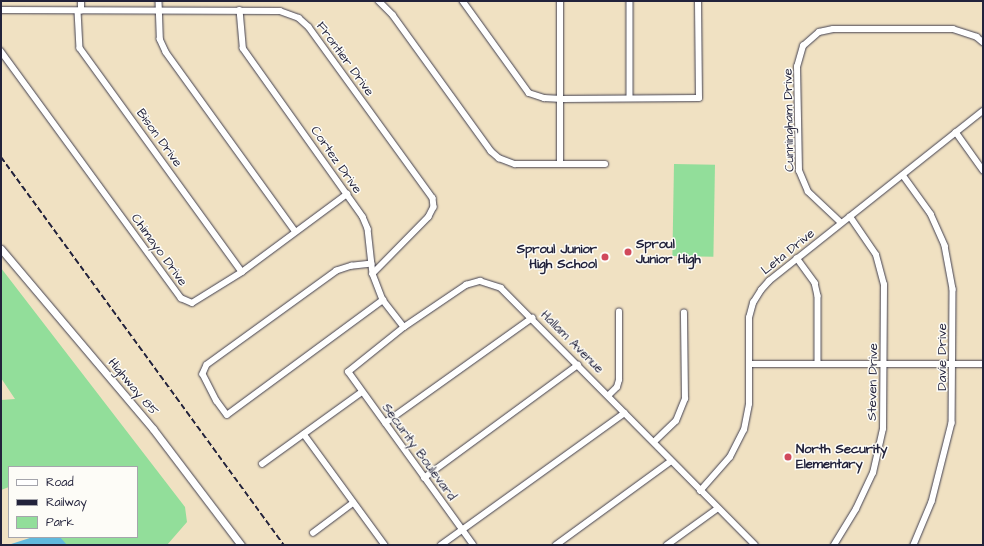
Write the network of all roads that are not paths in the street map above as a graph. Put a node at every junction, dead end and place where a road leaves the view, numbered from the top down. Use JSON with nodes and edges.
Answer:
{"nodes":[{"id":1,"x":82,"y":1,"type":"edge"},
{"id":2,"x":159,"y":1,"type":"edge"},
{"id":3,"x":379,"y":1,"type":"edge"},
{"id":4,"x":463,"y":1,"type":"edge"},
{"id":5,"x":560,"y":1,"type":"edge"},
{"id":6,"x":630,"y":1,"type":"edge"},
{"id":7,"x":698,"y":1,"type":"edge"},
{"id":8,"x":1,"y":10,"type":"edge"},
{"id":9,"x":159,"y":10,"type":"junction"},
{"id":10,"x":240,"y":10,"type":"junction"},
{"id":11,"x":79,"y":11,"type":"junction"},
{"id":12,"x":983,"y":42,"type":"edge"},
{"id":13,"x":1,"y":51,"type":"edge"},
{"id":14,"x":630,"y":98,"type":"junction"},
{"id":15,"x":562,"y":99,"type":"junction"},
{"id":16,"x":983,"y":111,"type":"edge"},
{"id":17,"x":956,"y":132,"type":"junction"},
{"id":18,"x":560,"y":164,"type":"junction"},
{"id":19,"x":605,"y":164,"type":"dead end"},
{"id":20,"x":983,"y":170,"type":"edge"},
{"id":21,"x":903,"y":175,"type":"junction"},
{"id":22,"x":347,"y":194,"type":"junction"},
{"id":23,"x":850,"y":217,"type":"junction"},
{"id":24,"x":841,"y":223,"type":"junction"},
{"id":25,"x":294,"y":231,"type":"junction"},
{"id":26,"x":1,"y":249,"type":"edge"},
{"id":27,"x":797,"y":258,"type":"junction"},
{"id":28,"x":372,"y":264,"type":"junction"},
{"id":29,"x":242,"y":272,"type":"junction"},
{"id":30,"x":373,"y":274,"type":"junction"},
{"id":31,"x":383,"y":300,"type":"junction"},
{"id":32,"x":619,"y":312,"type":"dead end"},
{"id":33,"x":684,"y":314,"type":"dead end"},
{"id":34,"x":532,"y":318,"type":"junction"},
{"id":35,"x":404,"y":327,"type":"junction"},
{"id":36,"x":885,"y":363,"type":"junction"},
{"id":37,"x":750,"y":364,"type":"junction"},
{"id":38,"x":818,"y":364,"type":"junction"},
{"id":39,"x":953,"y":364,"type":"junction"},
{"id":40,"x":983,"y":364,"type":"edge"},
{"id":41,"x":578,"y":365,"type":"junction"},
{"id":42,"x":348,"y":372,"type":"joint"},
{"id":43,"x":362,"y":392,"type":"junction"},
{"id":44,"x":609,"y":396,"type":"junction"},
{"id":45,"x":625,"y":413,"type":"junction"},
{"id":46,"x":385,"y":423,"type":"junction"},
{"id":47,"x":304,"y":434,"type":"junction"},
{"id":48,"x":654,"y":442,"type":"junction"},
{"id":49,"x":670,"y":461,"type":"junction"},
{"id":50,"x":262,"y":464,"type":"dead end"},
{"id":51,"x":424,"y":478,"type":"junction"},
{"id":52,"x":700,"y":491,"type":"junction"},
{"id":53,"x":353,"y":503,"type":"junction"},
{"id":54,"x":717,"y":509,"type":"junction"},
{"id":55,"x":462,"y":530,"type":"junction"},
{"id":56,"x":313,"y":532,"type":"dead end"},
{"id":57,"x":241,"y":545,"type":"edge"},
{"id":58,"x":385,"y":545,"type":"edge"},
{"id":59,"x":441,"y":545,"type":"edge"},
{"id":60,"x":473,"y":545,"type":"edge"},
{"id":61,"x":556,"y":545,"type":"edge"},
{"id":62,"x":667,"y":545,"type":"edge"},
{"id":63,"x":755,"y":545,"type":"edge"},
{"id":64,"x":834,"y":545,"type":"edge"},
{"id":65,"x":914,"y":545,"type":"edge"}],
"edges":[{"from":1,"to":11,"type":"street","name":"Bison Drive"},
{"from":2,"to":9,"type":"street"},
{"from":3,"to":18,"type":"street"},
{"from":4,"to":15,"type":"street"},
{"from":5,"to":15,"type":"street"},
{"from":6,"to":14,"type":"street"},
{"from":7,"to":14,"type":"street"},
{"from":8,"to":11,"type":"street","name":"Frontier Drive"},
{"from":9,"to":10,"type":"street","name":"Frontier Drive"},
{"from":9,"to":11,"type":"street","name":"Frontier Drive"},
{"from":9,"to":25,"type":"street"},
{"from":10,"to":22,"type":"street","name":"Cortez Drive"},
{"from":10,"to":30,"type":"street","name":"Frontier Drive"},
{"from":11,"to":29,"type":"street","name":"Bison Drive"},
{"from":12,"to":24,"type":"street","name":"Cunningham Drive"},
{"from":13,"to":29,"type":"street","name":"Chimayo Drive"},
{"from":14,"to":15,"type":"street"},
{"from":15,"to":18,"type":"street"},
{"from":16,"to":17,"type":"street","name":"Leta Drive"},
{"from":17,"to":20,"type":"street"},
{"from":17,"to":21,"type":"street","name":"Leta Drive"},
{"from":18,"to":19,"type":"street"},
{"from":21,"to":23,"type":"street","name":"Leta Drive"},
{"from":21,"to":39,"type":"street","name":"Davie Drive"},
{"from":22,"to":25,"type":"street","name":"Chimayo Drive"},
{"from":22,"to":28,"type":"street","name":"Cortez Drive"},
{"from":23,"to":24,"type":"street","name":"Leta Drive"},
{"from":23,"to":36,"type":"street","name":"Steven Drive"},
{"from":24,"to":27,"type":"street","name":"Leta Drive"},
{"from":25,"to":29,"type":"street","name":"Chimayo Drive"},
{"from":26,"to":57,"type":"main road","name":"Highway 85"},
{"from":27,"to":37,"type":"street","name":"Leta Drive"},
{"from":27,"to":38,"type":"street"},
{"from":28,"to":30,"type":"street","name":"Cortez Drive"},
{"from":28,"to":31,"type":"street"},
{"from":30,"to":31,"type":"street","name":"Cortez Drive"},
{"from":31,"to":35,"type":"street","name":"Cortez Drive"},
{"from":32,"to":44,"type":"street"},
{"from":33,"to":48,"type":"street"},
{"from":34,"to":35,"type":"street","name":"Hallam Avenue"},
{"from":34,"to":41,"type":"street","name":"Hallam Avenue"},
{"from":34,"to":46,"type":"street"},
{"from":35,"to":42,"type":"street","name":"Hallam Avenue"},
{"from":36,"to":38,"type":"street"},
{"from":36,"to":39,"type":"street"},
{"from":36,"to":64,"type":"street","name":"Steven Drive"},
{"from":37,"to":38,"type":"street"},
{"from":37,"to":52,"type":"street","name":"Leta Drive"},
{"from":39,"to":40,"type":"street"},
{"from":39,"to":65,"type":"street","name":"Davie Drive"},
{"from":41,"to":44,"type":"street","name":"Hallam Avenue"},
{"from":41,"to":51,"type":"street"},
{"from":42,"to":43,"type":"street","name":"Security Boulevard"},
{"from":43,"to":46,"type":"street","name":"Security Boulevard"},
{"from":43,"to":47,"type":"street"},
{"from":44,"to":45,"type":"street","name":"Hallam Avenue"},
{"from":45,"to":48,"type":"street","name":"Hallam Avenue"},
{"from":45,"to":55,"type":"street"},
{"from":46,"to":51,"type":"street","name":"Security Boulevard"},
{"from":47,"to":50,"type":"street"},
{"from":47,"to":53,"type":"street"},
{"from":48,"to":49,"type":"street","name":"Hallam Avenue"},
{"from":49,"to":52,"type":"street","name":"Hallam Avenue"},
{"from":49,"to":61,"type":"street"},
{"from":51,"to":55,"type":"street","name":"Security Boulevard"},
{"from":52,"to":54,"type":"street","name":"Hallam Avenue"},
{"from":53,"to":56,"type":"street"},
{"from":53,"to":58,"type":"street"},
{"from":54,"to":62,"type":"street"},
{"from":54,"to":63,"type":"street","name":"Hallam Avenue"},
{"from":55,"to":59,"type":"street"},
{"from":55,"to":60,"type":"street","name":"Security Boulevard"}]}
